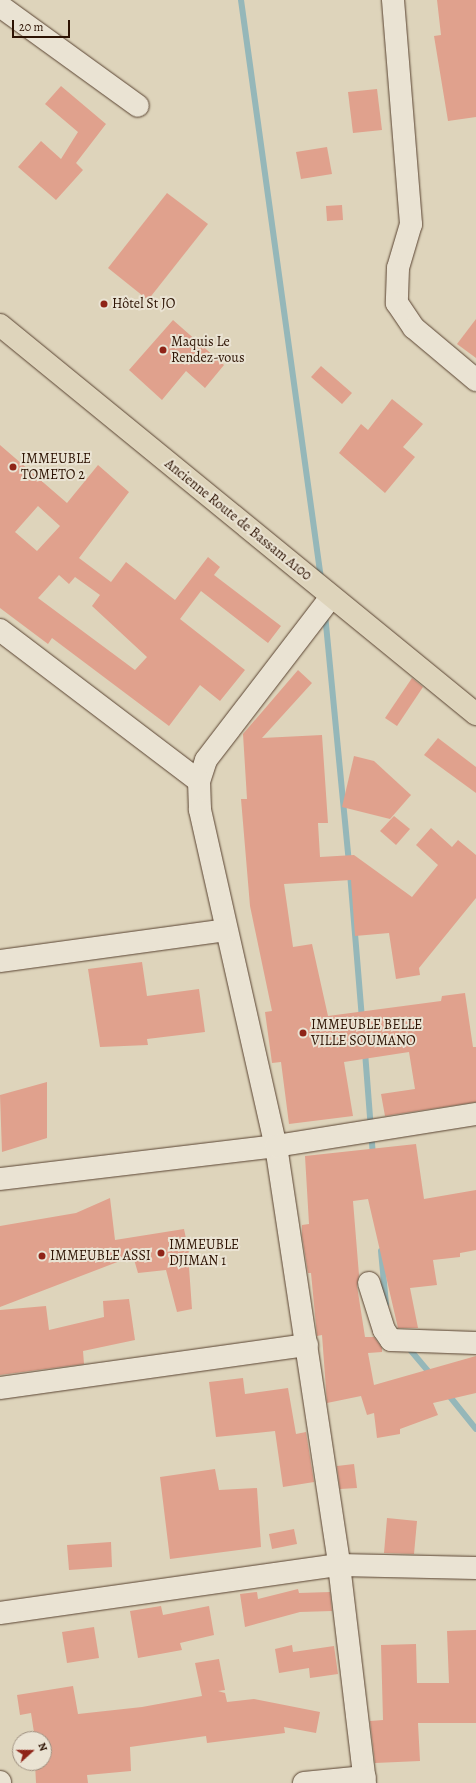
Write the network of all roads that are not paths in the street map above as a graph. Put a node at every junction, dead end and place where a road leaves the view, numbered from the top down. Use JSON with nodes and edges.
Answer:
{"nodes":[{"id":1,"x":393,"y":0,"type":"edge"},
{"id":2,"x":0,"y":6,"type":"edge"},
{"id":3,"x":138,"y":106,"type":"dead end"},
{"id":4,"x":0,"y":325,"type":"edge"},
{"id":5,"x":476,"y":380,"type":"edge"},
{"id":6,"x":331,"y":596,"type":"junction"},
{"id":7,"x":0,"y":630,"type":"edge"},
{"id":8,"x":476,"y":714,"type":"edge"},
{"id":9,"x":199,"y":781,"type":"junction"},
{"id":10,"x":226,"y":930,"type":"junction"},
{"id":11,"x":0,"y":961,"type":"edge"},
{"id":12,"x":476,"y":1114,"type":"edge"},
{"id":13,"x":276,"y":1146,"type":"junction"},
{"id":14,"x":0,"y":1179,"type":"edge"},
{"id":15,"x":369,"y":1283,"type":"dead end"},
{"id":16,"x":476,"y":1342,"type":"edge"},
{"id":17,"x":307,"y":1345,"type":"junction"},
{"id":18,"x":0,"y":1388,"type":"edge"},
{"id":19,"x":339,"y":1565,"type":"junction"},
{"id":20,"x":476,"y":1568,"type":"edge"},
{"id":21,"x":0,"y":1613,"type":"edge"},
{"id":22,"x":365,"y":1780,"type":"edge"},
{"id":23,"x":304,"y":1783,"type":"edge"}],
"edges":[{"from":1,"to":5,"type":"street"},
{"from":2,"to":3,"type":"street"},
{"from":4,"to":6,"type":"main road","name":"Ancienne Route de Bassam A100"},
{"from":6,"to":8,"type":"main road","name":"Ancienne Route de Bassam A100"},
{"from":6,"to":9,"type":"street"},
{"from":7,"to":9,"type":"street"},
{"from":9,"to":10,"type":"street"},
{"from":10,"to":11,"type":"street"},
{"from":10,"to":13,"type":"street"},
{"from":12,"to":13,"type":"street"},
{"from":13,"to":14,"type":"street"},
{"from":13,"to":17,"type":"street"},
{"from":15,"to":16,"type":"street"},
{"from":17,"to":18,"type":"street"},
{"from":17,"to":19,"type":"street"},
{"from":19,"to":20,"type":"street"},
{"from":19,"to":21,"type":"street"},
{"from":19,"to":22,"type":"street"},
{"from":22,"to":23,"type":"street"}]}
